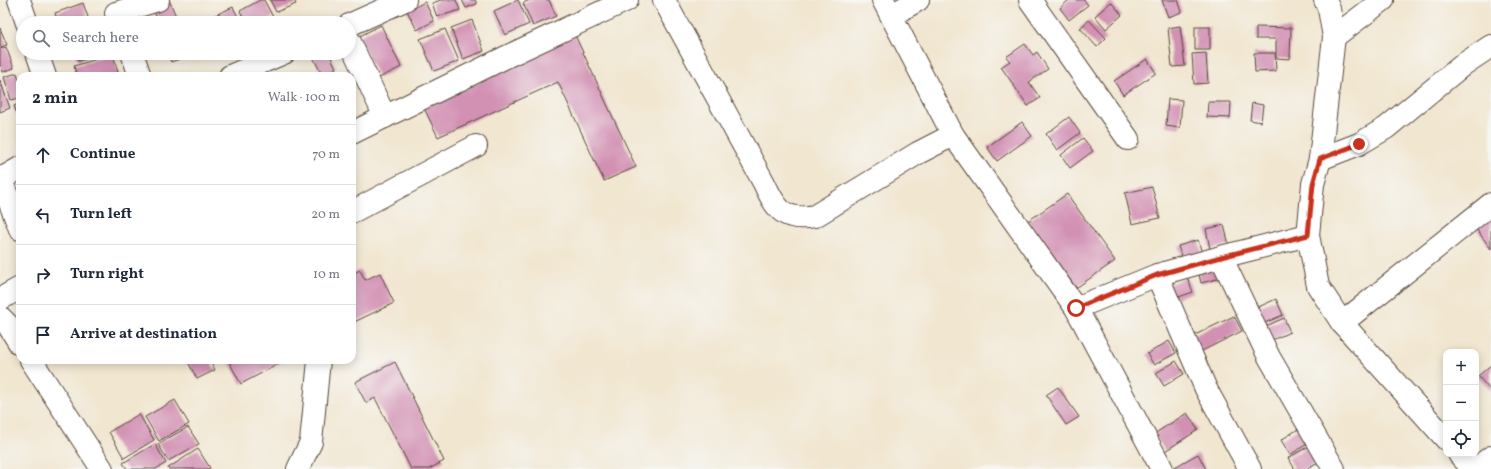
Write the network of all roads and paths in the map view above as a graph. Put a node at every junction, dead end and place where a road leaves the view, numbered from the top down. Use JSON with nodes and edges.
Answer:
{"nodes":[{"id":1,"x":19,"y":0,"type":"edge"},
{"id":2,"x":158,"y":0,"type":"edge"},
{"id":3,"x":405,"y":0,"type":"edge"},
{"id":4,"x":627,"y":0,"type":"edge"},
{"id":5,"x":664,"y":0,"type":"edge"},
{"id":6,"x":918,"y":0,"type":"edge"},
{"id":7,"x":1030,"y":0,"type":"edge"},
{"id":8,"x":1325,"y":0,"type":"edge"},
{"id":9,"x":1383,"y":0,"type":"edge"},
{"id":10,"x":888,"y":7,"type":"edge"},
{"id":11,"x":116,"y":12,"type":"edge"},
{"id":12,"x":25,"y":16,"type":"edge"},
{"id":13,"x":356,"y":23,"type":"edge"},
{"id":14,"x":1334,"y":36,"type":"junction"},
{"id":15,"x":1491,"y":46,"type":"edge"},
{"id":16,"x":356,"y":55,"type":"edge"},
{"id":17,"x":39,"y":60,"type":"edge"},
{"id":18,"x":134,"y":60,"type":"edge"},
{"id":19,"x":268,"y":60,"type":"edge"},
{"id":20,"x":44,"y":72,"type":"edge"},
{"id":21,"x":139,"y":72,"type":"edge"},
{"id":22,"x":239,"y":72,"type":"edge"},
{"id":23,"x":385,"y":117,"type":"junction"},
{"id":24,"x":356,"y":131,"type":"edge"},
{"id":25,"x":953,"y":135,"type":"junction"},
{"id":26,"x":1128,"y":139,"type":"dead end"},
{"id":27,"x":476,"y":146,"type":"dead end"},
{"id":28,"x":1320,"y":159,"type":"junction"},
{"id":29,"x":16,"y":170,"type":"edge"},
{"id":30,"x":0,"y":178,"type":"edge"},
{"id":31,"x":1491,"y":204,"type":"edge"},
{"id":32,"x":356,"y":210,"type":"edge"},
{"id":33,"x":16,"y":218,"type":"edge"},
{"id":34,"x":1308,"y":235,"type":"junction"},
{"id":35,"x":1221,"y":257,"type":"junction"},
{"id":36,"x":1157,"y":275,"type":"junction"},
{"id":37,"x":16,"y":290,"type":"edge"},
{"id":38,"x":0,"y":299,"type":"edge"},
{"id":39,"x":0,"y":302,"type":"edge"},
{"id":40,"x":1076,"y":308,"type":"junction"},
{"id":41,"x":4,"y":321,"type":"edge"},
{"id":42,"x":1342,"y":323,"type":"junction"},
{"id":43,"x":16,"y":338,"type":"edge"},
{"id":44,"x":34,"y":364,"type":"edge"},
{"id":45,"x":319,"y":364,"type":"edge"},
{"id":46,"x":1443,"y":436,"type":"edge"},
{"id":47,"x":1462,"y":457,"type":"edge"},
{"id":48,"x":1491,"y":457,"type":"edge"},
{"id":49,"x":102,"y":469,"type":"edge"},
{"id":50,"x":298,"y":469,"type":"edge"},
{"id":51,"x":1162,"y":469,"type":"edge"},
{"id":52,"x":1250,"y":469,"type":"edge"},
{"id":53,"x":1334,"y":469,"type":"edge"},
{"id":54,"x":1474,"y":469,"type":"edge"}],
"edges":[{"from":1,"to":12,"type":"street"},
{"from":2,"to":11,"type":"street"},
{"from":3,"to":13,"type":"street"},
{"from":4,"to":23,"type":"street"},
{"from":5,"to":25,"type":"street"},
{"from":6,"to":10,"type":"street"},
{"from":7,"to":26,"type":"street"},
{"from":8,"to":14,"type":"street"},
{"from":9,"to":14,"type":"street"},
{"from":10,"to":25,"type":"street"},
{"from":14,"to":28,"type":"street"},
{"from":15,"to":28,"type":"street"},
{"from":16,"to":23,"type":"street"},
{"from":17,"to":20,"type":"street"},
{"from":18,"to":21,"type":"street"},
{"from":19,"to":22,"type":"street"},
{"from":23,"to":24,"type":"street"},
{"from":25,"to":40,"type":"street"},
{"from":27,"to":32,"type":"street"},
{"from":28,"to":34,"type":"street"},
{"from":29,"to":30,"type":"street"},
{"from":30,"to":33,"type":"street"},
{"from":31,"to":42,"type":"street"},
{"from":34,"to":35,"type":"street"},
{"from":34,"to":42,"type":"street"},
{"from":35,"to":36,"type":"street"},
{"from":35,"to":53,"type":"street"},
{"from":36,"to":40,"type":"street"},
{"from":36,"to":52,"type":"street"},
{"from":37,"to":38,"type":"street"},
{"from":39,"to":41,"type":"street"},
{"from":40,"to":51,"type":"street"},
{"from":41,"to":43,"type":"street"},
{"from":42,"to":46,"type":"street"},
{"from":44,"to":49,"type":"street"},
{"from":45,"to":50,"type":"street"},
{"from":47,"to":54,"type":"street"},
{"from":48,"to":54,"type":"street"}]}
